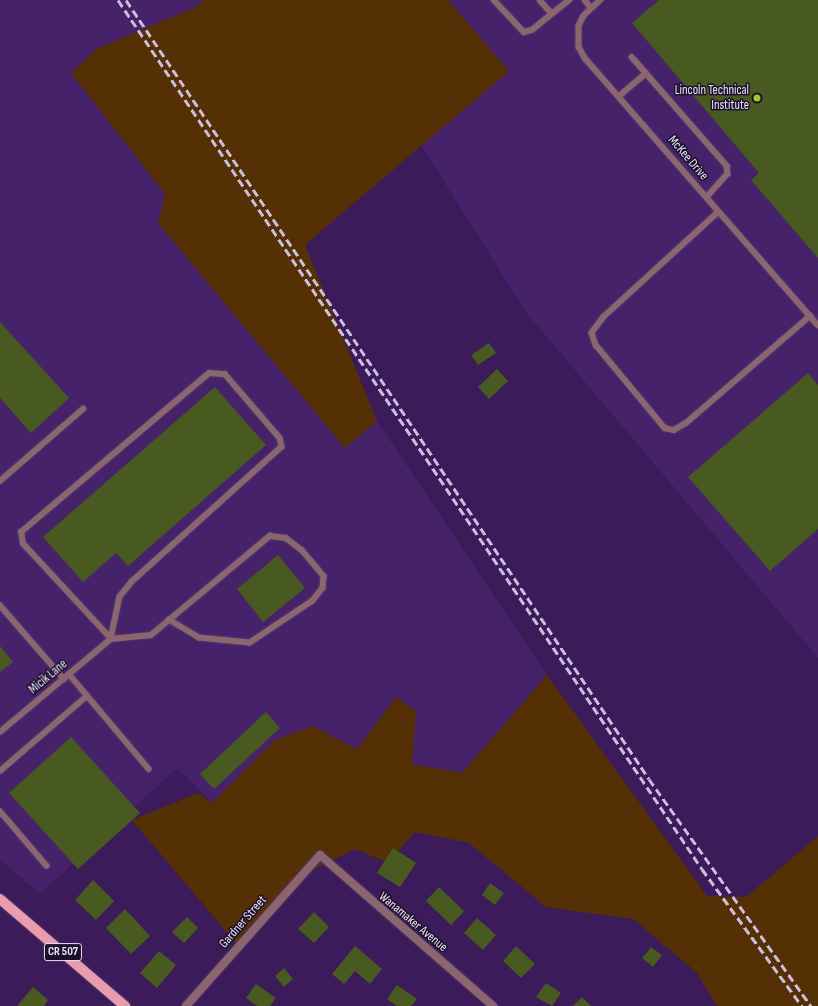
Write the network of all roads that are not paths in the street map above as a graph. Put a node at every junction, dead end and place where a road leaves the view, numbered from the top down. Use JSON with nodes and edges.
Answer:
{"nodes":[{"id":1,"x":494,"y":0,"type":"edge"},
{"id":2,"x":540,"y":0,"type":"edge"},
{"id":3,"x":569,"y":0,"type":"edge"},
{"id":4,"x":585,"y":0,"type":"edge"},
{"id":5,"x":601,"y":0,"type":"edge"},
{"id":6,"x":592,"y":8,"type":"junction"},
{"id":7,"x":552,"y":14,"type":"junction"},
{"id":8,"x":632,"y":57,"type":"dead end"},
{"id":9,"x":646,"y":73,"type":"junction"},
{"id":10,"x":619,"y":96,"type":"junction"},
{"id":11,"x":707,"y":197,"type":"junction"},
{"id":12,"x":719,"y":212,"type":"junction"},
{"id":13,"x":810,"y":316,"type":"junction"},
{"id":14,"x":818,"y":324,"type":"edge"},
{"id":15,"x":83,"y":409,"type":"dead end"},
{"id":16,"x":0,"y":482,"type":"edge"},
{"id":17,"x":0,"y":605,"type":"edge"},
{"id":18,"x":170,"y":620,"type":"junction"},
{"id":19,"x":111,"y":638,"type":"junction"},
{"id":20,"x":69,"y":674,"type":"junction"},
{"id":21,"x":64,"y":678,"type":"junction"},
{"id":22,"x":87,"y":696,"type":"junction"},
{"id":23,"x":0,"y":732,"type":"edge"},
{"id":24,"x":149,"y":769,"type":"dead end"},
{"id":25,"x":0,"y":771,"type":"edge"},
{"id":26,"x":0,"y":811,"type":"edge"},
{"id":27,"x":320,"y":855,"type":"joint"},
{"id":28,"x":47,"y":866,"type":"dead end"},
{"id":29,"x":0,"y":899,"type":"edge"},
{"id":30,"x":125,"y":1006,"type":"edge"},
{"id":31,"x":186,"y":1006,"type":"edge"},
{"id":32,"x":493,"y":1006,"type":"edge"}],
"edges":[{"from":1,"to":7,"type":"lane"},
{"from":2,"to":7,"type":"lane"},
{"from":3,"to":7,"type":"lane"},
{"from":4,"to":6,"type":"lane"},
{"from":5,"to":6,"type":"lane","name":"McKee Drive"},
{"from":6,"to":10,"type":"lane","name":"McKee Drive"},
{"from":8,"to":9,"type":"lane"},
{"from":9,"to":10,"type":"lane"},
{"from":9,"to":11,"type":"lane"},
{"from":10,"to":11,"type":"lane","name":"McKee Drive"},
{"from":11,"to":12,"type":"lane","name":"McKee Drive"},
{"from":12,"to":13,"type":"lane","name":"McKee Drive"},
{"from":12,"to":13,"type":"lane"},
{"from":13,"to":14,"type":"lane","name":"McKee Drive"},
{"from":15,"to":16,"type":"lane"},
{"from":17,"to":21,"type":"lane"},
{"from":18,"to":18,"type":"lane"},
{"from":18,"to":19,"type":"lane"},
{"from":19,"to":19,"type":"lane"},
{"from":19,"to":20,"type":"lane","name":"Micik Lane"},
{"from":20,"to":21,"type":"lane","name":"Micik Lane"},
{"from":20,"to":22,"type":"lane"},
{"from":21,"to":23,"type":"lane","name":"Micik Lane"},
{"from":22,"to":24,"type":"lane"},
{"from":22,"to":25,"type":"lane"},
{"from":26,"to":28,"type":"lane"},
{"from":27,"to":31,"type":"street","name":"Gardner Street"},
{"from":27,"to":32,"type":"street","name":"Wanamaker Avenue"},
{"from":29,"to":30,"type":"main road","number":"CR 507"}]}
